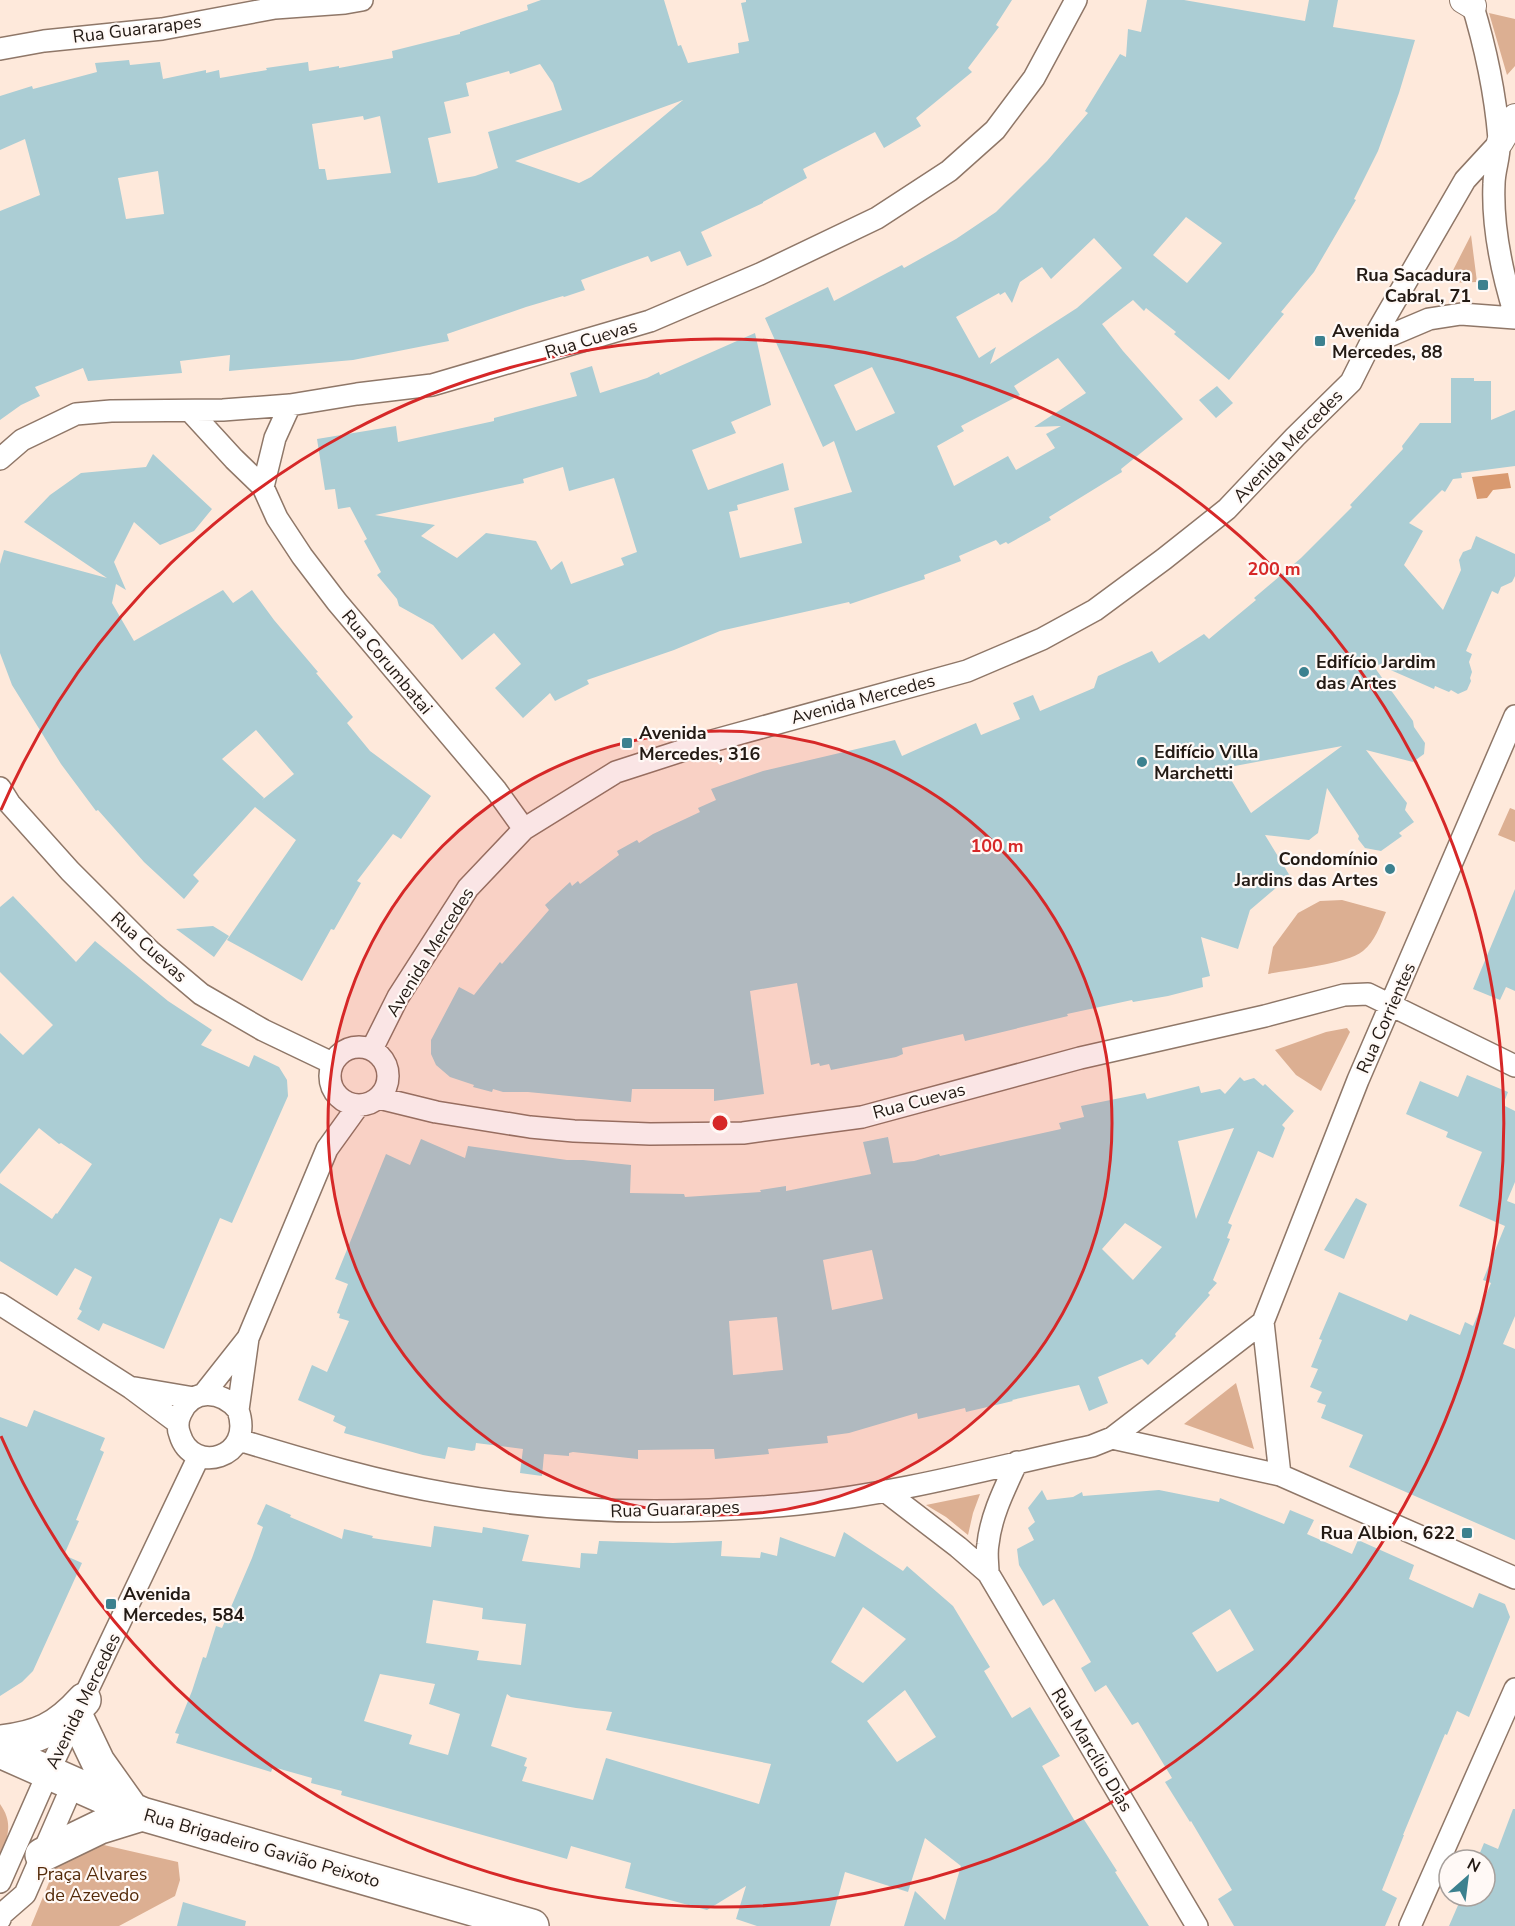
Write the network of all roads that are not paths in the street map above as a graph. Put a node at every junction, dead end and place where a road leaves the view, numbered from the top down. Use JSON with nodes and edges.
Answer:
{"nodes":[{"id":1,"x":362,"y":0,"type":"edge"},
{"id":2,"x":1076,"y":0,"type":"edge"},
{"id":3,"x":1469,"y":2,"type":"edge"},
{"id":4,"x":278,"y":4,"type":"edge"},
{"id":5,"x":0,"y":49,"type":"edge"},
{"id":6,"x":1515,"y":117,"type":"edge"},
{"id":7,"x":1500,"y":142,"type":"junction"},
{"id":8,"x":1515,"y":316,"type":"edge"},
{"id":9,"x":1370,"y":344,"type":"junction"},
{"id":10,"x":290,"y":405,"type":"junction"},
{"id":11,"x":190,"y":411,"type":"junction"},
{"id":12,"x":0,"y":459,"type":"edge"},
{"id":13,"x":263,"y":487,"type":"junction"},
{"id":14,"x":1515,"y":716,"type":"edge"},
{"id":15,"x":0,"y":788,"type":"edge"},
{"id":16,"x":524,"y":829,"type":"junction"},
{"id":17,"x":1391,"y":1006,"type":"junction"},
{"id":18,"x":372,"y":1049,"type":"junction"},
{"id":19,"x":332,"y":1063,"type":"junction"},
{"id":20,"x":1515,"y":1066,"type":"edge"},
{"id":21,"x":389,"y":1078,"type":"junction"},
{"id":22,"x":337,"y":1096,"type":"junction"},
{"id":23,"x":379,"y":1098,"type":"junction"},
{"id":24,"x":357,"y":1106,"type":"junction"},
{"id":25,"x":436,"y":1112,"type":"junction"},
{"id":26,"x":327,"y":1149,"type":"junction"},
{"id":27,"x":0,"y":1304,"type":"edge"},
{"id":28,"x":1263,"y":1322,"type":"junction"},
{"id":29,"x":248,"y":1338,"type":"junction"},
{"id":30,"x":131,"y":1388,"type":"junction"},
{"id":31,"x":199,"y":1396,"type":"junction"},
{"id":32,"x":238,"y":1410,"type":"junction"},
{"id":33,"x":178,"y":1423,"type":"junction"},
{"id":34,"x":1113,"y":1438,"type":"junction"},
{"id":35,"x":239,"y":1440,"type":"junction"},
{"id":36,"x":199,"y":1456,"type":"junction"},
{"id":37,"x":1017,"y":1462,"type":"junction"},
{"id":38,"x":1280,"y":1475,"type":"junction"},
{"id":39,"x":885,"y":1491,"type":"junction"},
{"id":40,"x":988,"y":1573,"type":"junction"},
{"id":41,"x":1515,"y":1578,"type":"edge"},
{"id":42,"x":1515,"y":1689,"type":"edge"},
{"id":43,"x":80,"y":1708,"type":"junction"},
{"id":44,"x":0,"y":1742,"type":"edge"},
{"id":45,"x":0,"y":1751,"type":"edge"},
{"id":46,"x":61,"y":1778,"type":"junction"},
{"id":47,"x":136,"y":1811,"type":"junction"},
{"id":48,"x":42,"y":1855,"type":"junction"},
{"id":49,"x":0,"y":1882,"type":"edge"},
{"id":50,"x":1,"y":1909,"type":"edge"},
{"id":51,"x":532,"y":1926,"type":"edge"},
{"id":52,"x":1197,"y":1926,"type":"edge"},
{"id":53,"x":1410,"y":1926,"type":"edge"}],
"edges":[{"from":1,"to":4,"type":"street","name":"Rua Guararapes"},
{"from":2,"to":10,"type":"street","name":"Rua Cuevas"},
{"from":3,"to":7,"type":"street"},
{"from":4,"to":5,"type":"street","name":"Rua Guararapes"},
{"from":6,"to":7,"type":"street"},
{"from":7,"to":8,"type":"street"},
{"from":7,"to":9,"type":"street","name":"Avenida Mercedes"},
{"from":8,"to":9,"type":"street"},
{"from":9,"to":16,"type":"street","name":"Avenida Mercedes"},
{"from":10,"to":11,"type":"street","name":"Rua Cuevas"},
{"from":10,"to":13,"type":"street"},
{"from":11,"to":12,"type":"street","name":"Rua Cuevas"},
{"from":11,"to":13,"type":"street","name":"Rua Corumbatai"},
{"from":13,"to":16,"type":"street","name":"Rua Corumbatai"},
{"from":14,"to":17,"type":"street","name":"Rua Corrientes"},
{"from":15,"to":19,"type":"street","name":"Rua Cuevas"},
{"from":16,"to":18,"type":"street","name":"Avenida Mercedes"},
{"from":17,"to":20,"type":"street","name":"Rua Cuevas"},
{"from":17,"to":25,"type":"street","name":"Rua Cuevas"},
{"from":17,"to":28,"type":"street","name":"Rua Corrientes"},
{"from":18,"to":19,"type":"street"},
{"from":18,"to":21,"type":"street"},
{"from":19,"to":22,"type":"street"},
{"from":21,"to":23,"type":"street"},
{"from":21,"to":25,"type":"street","name":"Rua Cuevas"},
{"from":22,"to":24,"type":"street"},
{"from":22,"to":26,"type":"street"},
{"from":23,"to":24,"type":"street"},
{"from":23,"to":25,"type":"street","name":"Rua Cuevas"},
{"from":24,"to":26,"type":"street"},
{"from":26,"to":29,"type":"street"},
{"from":27,"to":30,"type":"street"},
{"from":28,"to":34,"type":"street"},
{"from":28,"to":38,"type":"street"},
{"from":29,"to":31,"type":"street"},
{"from":29,"to":32,"type":"street"},
{"from":30,"to":31,"type":"street"},
{"from":30,"to":33,"type":"street"},
{"from":31,"to":32,"type":"street"},
{"from":31,"to":33,"type":"street"},
{"from":32,"to":35,"type":"street"},
{"from":33,"to":36,"type":"street"},
{"from":34,"to":37,"type":"street","name":"Rua Guararapes"},
{"from":34,"to":38,"type":"street"},
{"from":35,"to":36,"type":"street"},
{"from":35,"to":39,"type":"street","name":"Rua Guararapes"},
{"from":36,"to":43,"type":"street","name":"Avenida Mercedes"},
{"from":37,"to":39,"type":"street","name":"Rua Guararapes"},
{"from":37,"to":40,"type":"street","name":"Rua Marcílio Dias"},
{"from":38,"to":41,"type":"street"},
{"from":39,"to":40,"type":"street","name":"Rua Marcílio Dias"},
{"from":40,"to":52,"type":"street","name":"Rua Marcílio Dias"},
{"from":42,"to":53,"type":"street"},
{"from":43,"to":44,"type":"main road"},
{"from":43,"to":46,"type":"street","name":"Avenida Mercedes"},
{"from":43,"to":47,"type":"main road"},
{"from":45,"to":46,"type":"main road","name":"Rua Brigadeiro Gavião Peixoto"},
{"from":46,"to":47,"type":"main road","name":"Rua Brigadeiro Gavião Peixoto"},
{"from":46,"to":48,"type":"street","name":"Avenida Mercedes"},
{"from":46,"to":49,"type":"street","name":"Avenida Mercedes"},
{"from":47,"to":48,"type":"main road"},
{"from":47,"to":51,"type":"main road","name":"Rua Brigadeiro Gavião Peixoto"},
{"from":48,"to":50,"type":"street","name":"Avenida Mercedes"}]}
